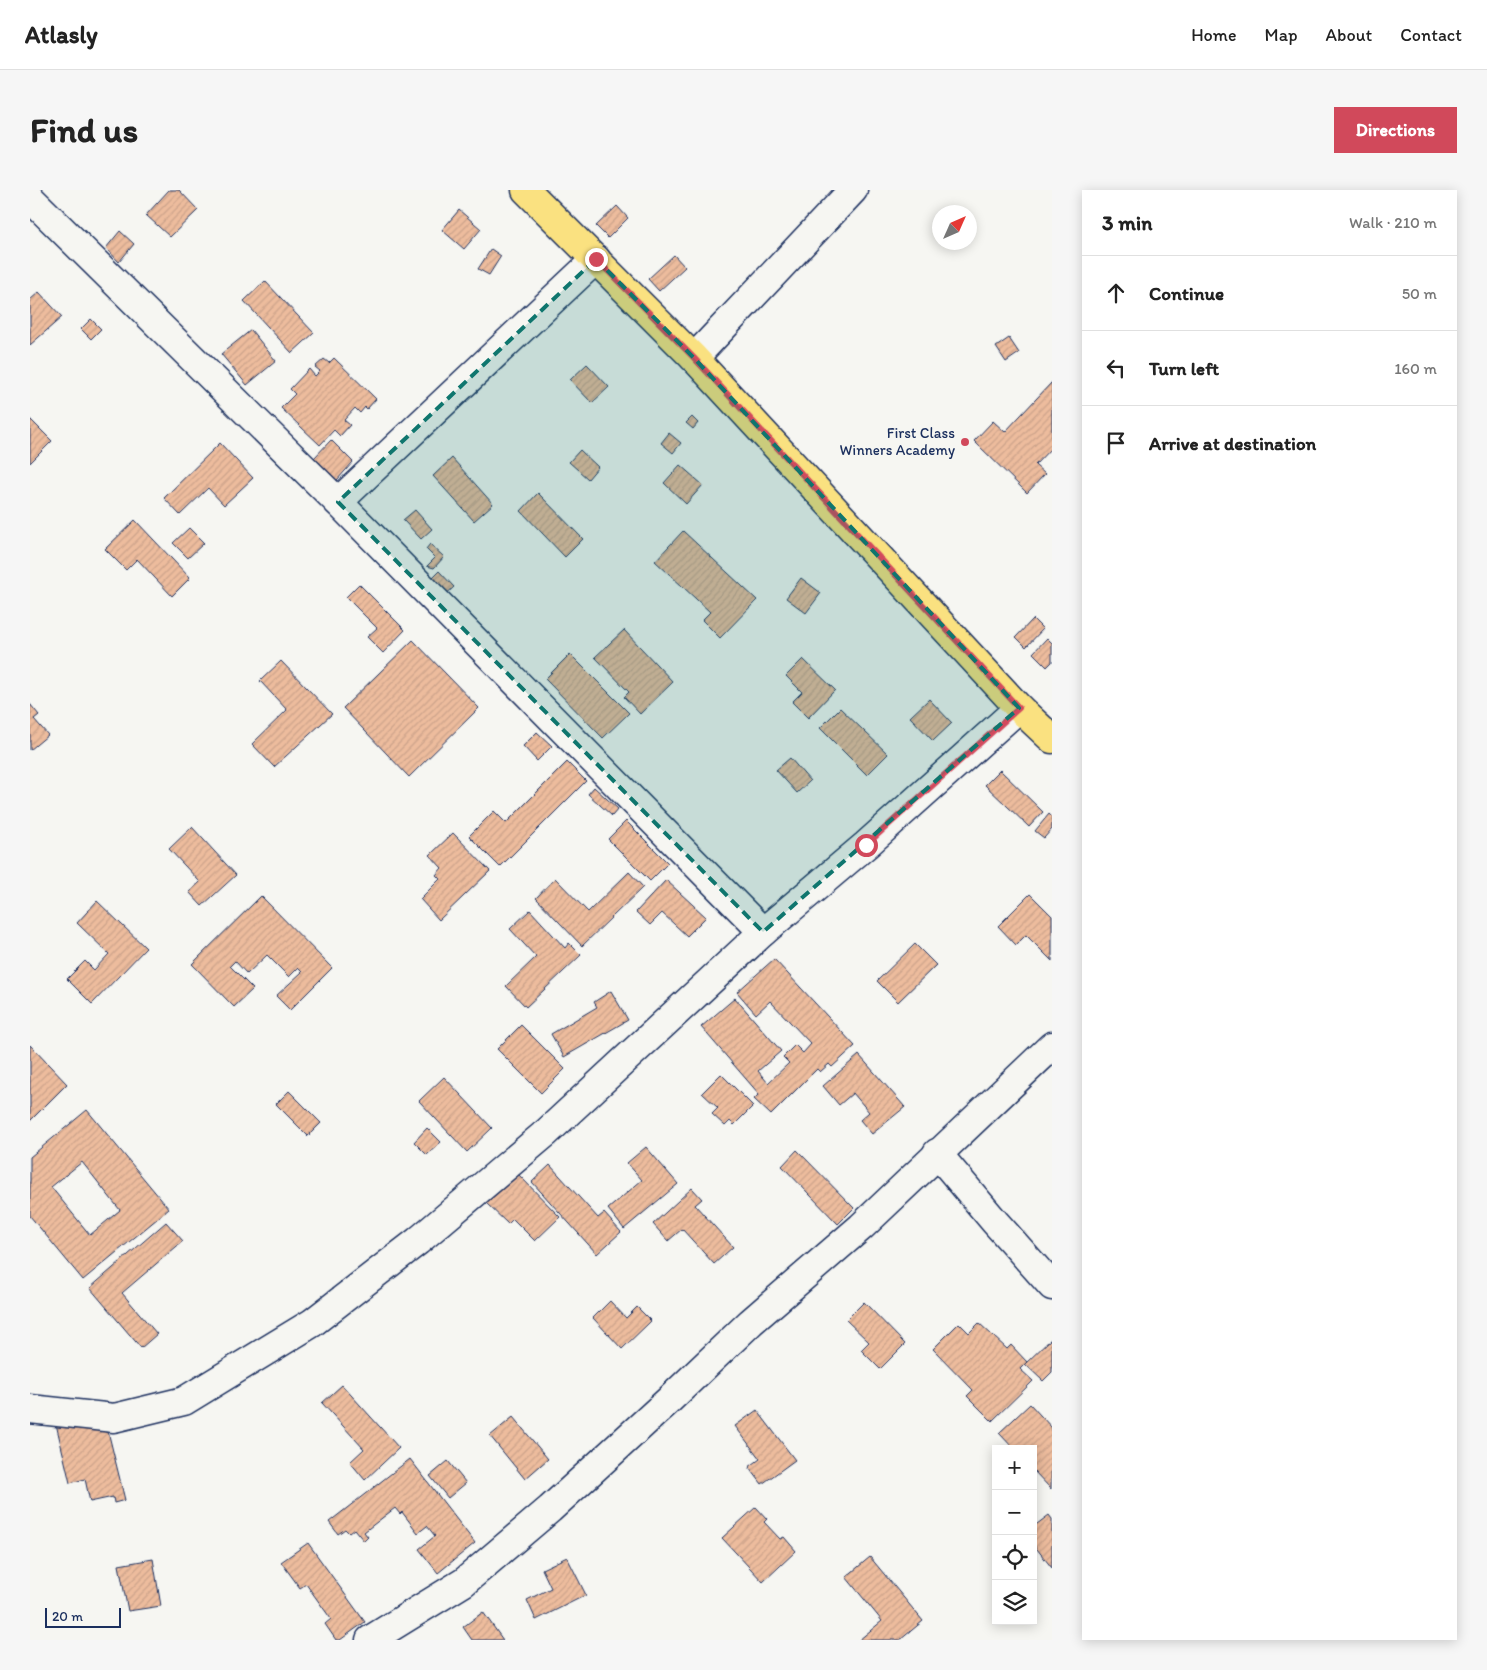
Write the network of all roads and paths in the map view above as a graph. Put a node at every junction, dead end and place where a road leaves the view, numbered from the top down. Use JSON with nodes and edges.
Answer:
{"nodes":[{"id":1,"x":526,"y":190,"type":"edge"},
{"id":2,"x":853,"y":190,"type":"edge"},
{"id":3,"x":30,"y":198,"type":"edge"},
{"id":4,"x":596,"y":259,"type":"junction"},
{"id":5,"x":694,"y":358,"type":"junction"},
{"id":6,"x":338,"y":502,"type":"junction"},
{"id":7,"x":1019,"y":708,"type":"junction"},
{"id":8,"x":1052,"y":739,"type":"edge"},
{"id":9,"x":763,"y":932,"type":"junction"},
{"id":10,"x":1052,"y":1046,"type":"edge"},
{"id":11,"x":937,"y":1153,"type":"junction"},
{"id":12,"x":1052,"y":1286,"type":"edge"},
{"id":13,"x":30,"y":1409,"type":"edge"},
{"id":14,"x":370,"y":1640,"type":"edge"}],
"edges":[{"from":1,"to":4,"type":"main road"},
{"from":2,"to":5,"type":"street"},
{"from":3,"to":6,"type":"street"},
{"from":4,"to":5,"type":"main road"},
{"from":4,"to":6,"type":"street"},
{"from":5,"to":7,"type":"main road"},
{"from":6,"to":9,"type":"street"},
{"from":7,"to":8,"type":"main road"},
{"from":7,"to":9,"type":"street"},
{"from":9,"to":13,"type":"street"},
{"from":10,"to":11,"type":"street"},
{"from":11,"to":12,"type":"street"},
{"from":11,"to":14,"type":"street"}]}
